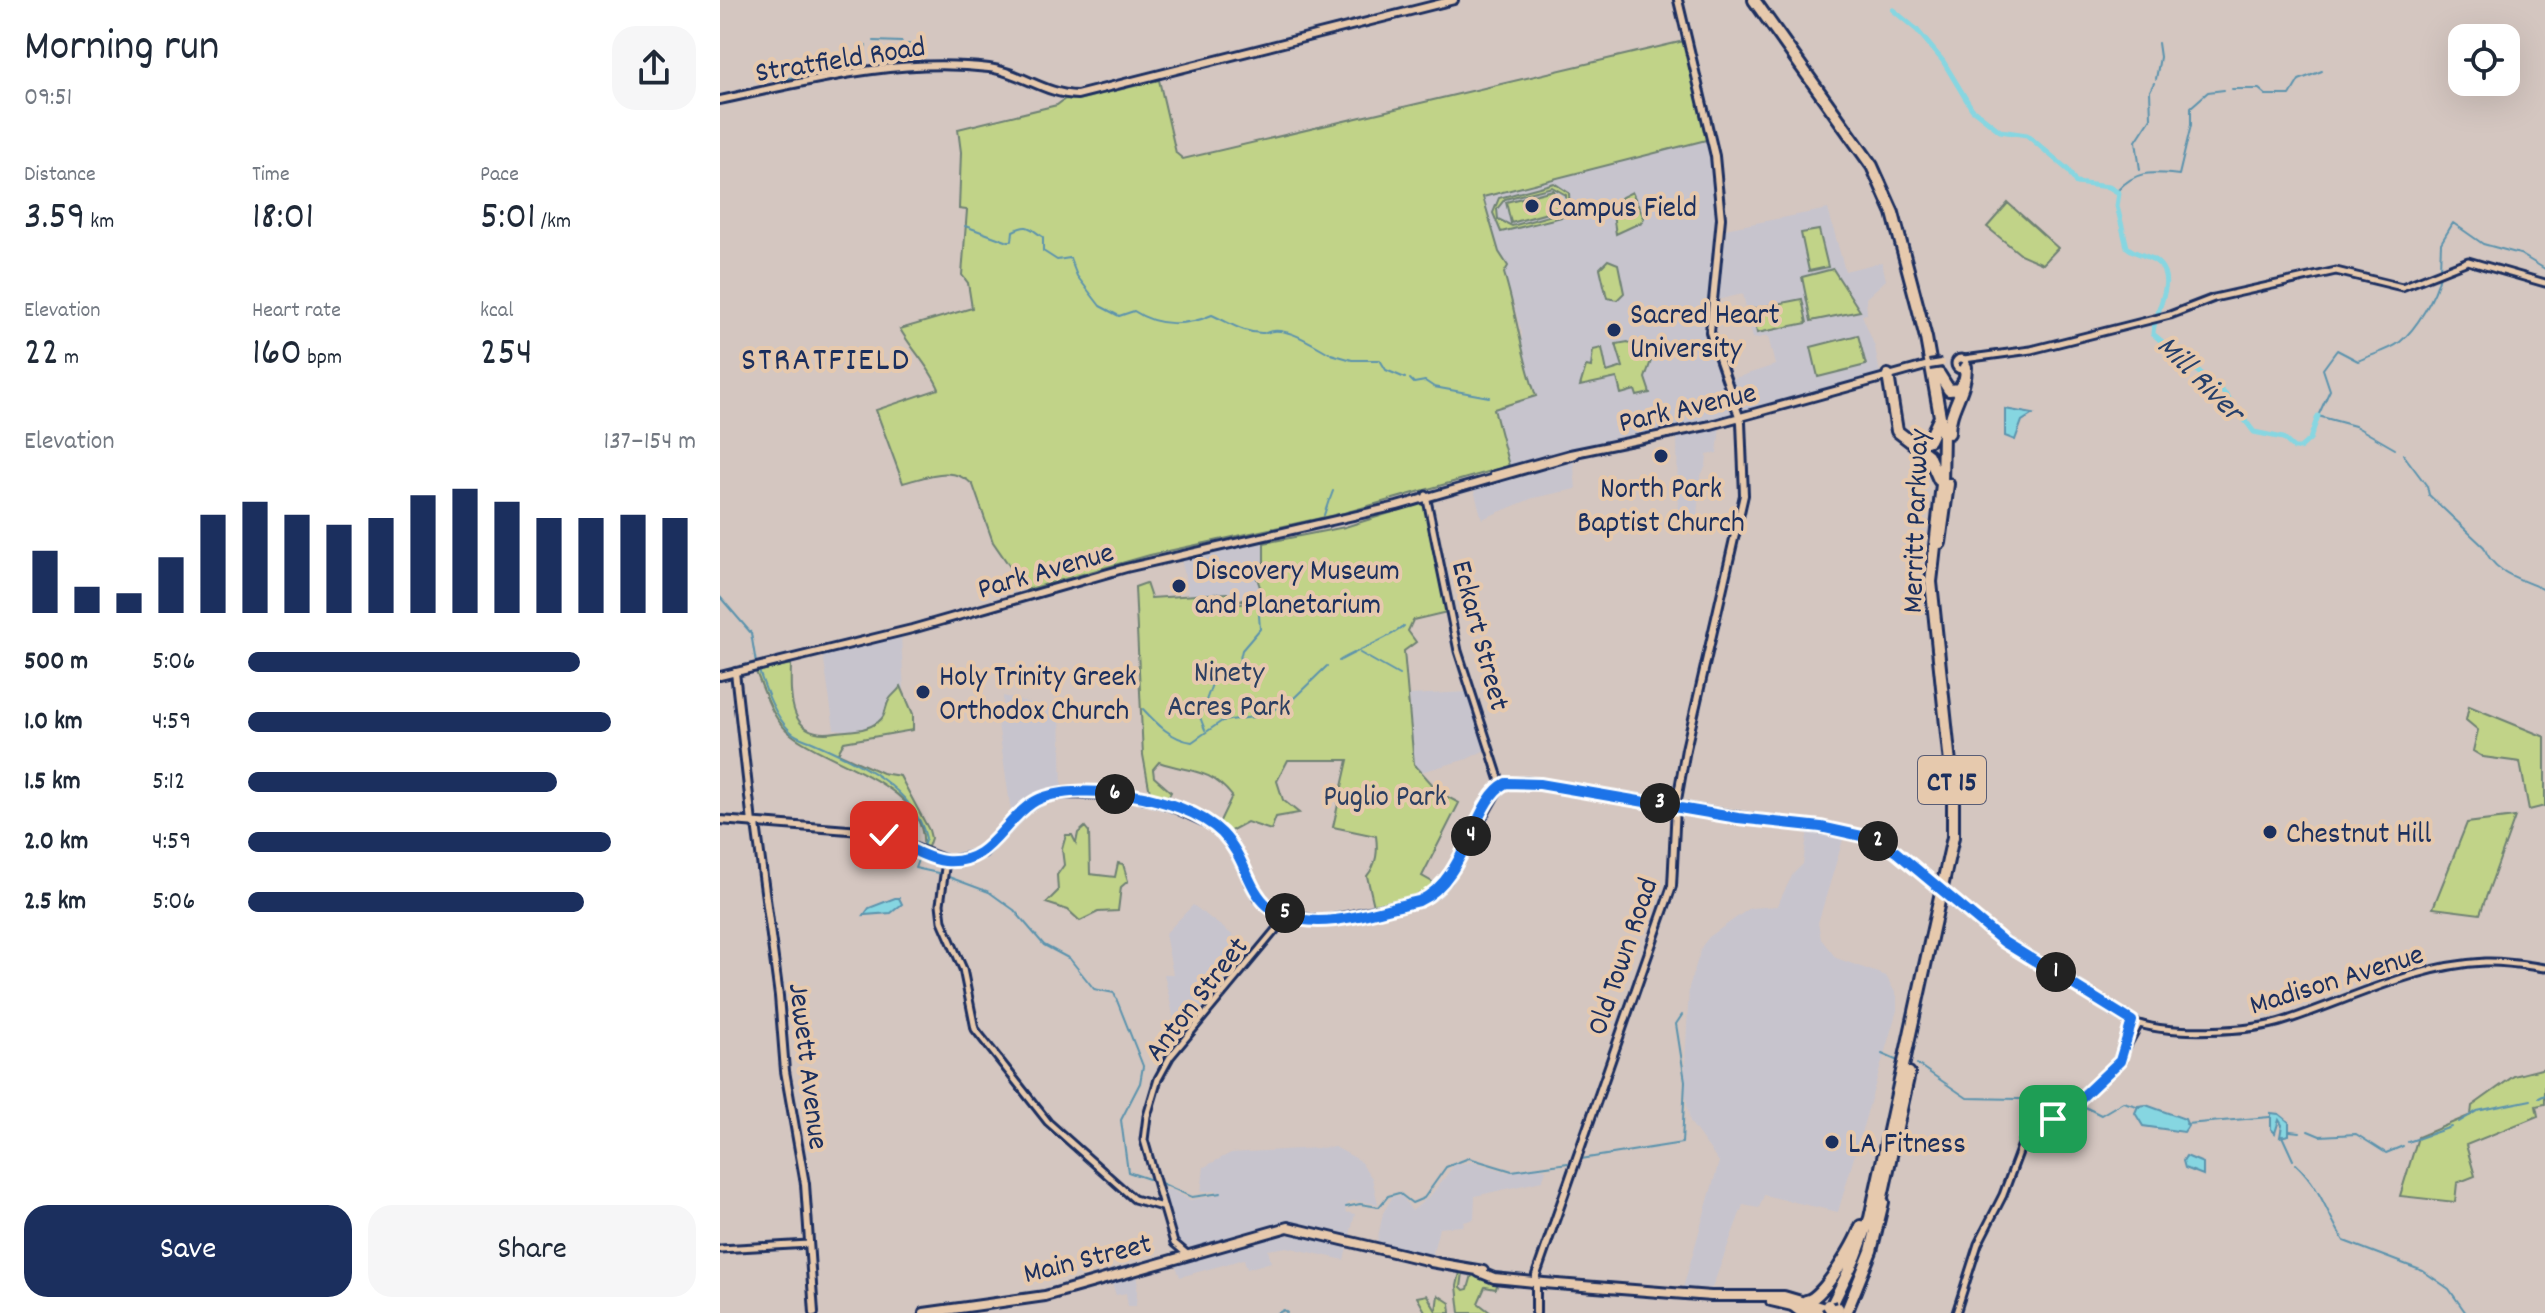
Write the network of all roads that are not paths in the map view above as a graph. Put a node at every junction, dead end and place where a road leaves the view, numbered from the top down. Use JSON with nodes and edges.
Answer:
{"nodes":[{"id":1,"x":1454,"y":0,"type":"edge"},
{"id":2,"x":1678,"y":0,"type":"edge"},
{"id":3,"x":1751,"y":0,"type":"edge"},
{"id":4,"x":1761,"y":0,"type":"edge"},
{"id":5,"x":720,"y":100,"type":"edge"},
{"id":6,"x":2545,"y":283,"type":"edge"},
{"id":7,"x":1955,"y":365,"type":"junction"},
{"id":8,"x":1888,"y":375,"type":"junction"},
{"id":9,"x":1939,"y":397,"type":"junction"},
{"id":10,"x":1894,"y":407,"type":"junction"},
{"id":11,"x":1739,"y":417,"type":"junction"},
{"id":12,"x":1949,"y":443,"type":"junction"},
{"id":13,"x":1427,"y":496,"type":"junction"},
{"id":14,"x":1940,"y":497,"type":"junction"},
{"id":15,"x":735,"y":672,"type":"junction"},
{"id":16,"x":720,"y":676,"type":"edge"},
{"id":17,"x":1501,"y":784,"type":"junction"},
{"id":18,"x":1676,"y":806,"type":"junction"},
{"id":19,"x":720,"y":820,"type":"edge"},
{"id":20,"x":754,"y":824,"type":"junction"},
{"id":21,"x":946,"y":861,"type":"junction"},
{"id":22,"x":1288,"y":915,"type":"junction"},
{"id":23,"x":2545,"y":968,"type":"edge"},
{"id":24,"x":2132,"y":1021,"type":"junction"},
{"id":25,"x":2140,"y":1024,"type":"junction"},
{"id":26,"x":2128,"y":1044,"type":"junction"},
{"id":27,"x":1881,"y":1168,"type":"junction"},
{"id":28,"x":1883,"y":1194,"type":"junction"},
{"id":29,"x":1162,"y":1207,"type":"junction"},
{"id":30,"x":809,"y":1244,"type":"junction"},
{"id":31,"x":1176,"y":1246,"type":"junction"},
{"id":32,"x":720,"y":1249,"type":"edge"},
{"id":33,"x":1188,"y":1255,"type":"junction"},
{"id":34,"x":1173,"y":1260,"type":"junction"},
{"id":35,"x":1835,"y":1273,"type":"junction"},
{"id":36,"x":1534,"y":1282,"type":"junction"},
{"id":37,"x":1751,"y":1296,"type":"junction"},
{"id":38,"x":1790,"y":1303,"type":"junction"},
{"id":39,"x":1804,"y":1307,"type":"edge"},
{"id":40,"x":942,"y":1311,"type":"edge"},
{"id":41,"x":1832,"y":1311,"type":"edge"},
{"id":42,"x":814,"y":1313,"type":"edge"},
{"id":43,"x":927,"y":1313,"type":"edge"},
{"id":44,"x":1536,"y":1313,"type":"edge"},
{"id":45,"x":1956,"y":1313,"type":"edge"}],
"edges":[{"from":1,"to":5,"type":"main road","name":"Stratfield Road"},
{"from":2,"to":11,"type":"main road","name":"Old Town Road"},
{"from":3,"to":9,"type":"highway","name":"Merritt Parkway","number":"CT 15"},
{"from":4,"to":7,"type":"highway","name":"Merritt Parkway","number":"CT 15"},
{"from":6,"to":7,"type":"street","name":"Park Avenue"},
{"from":7,"to":8,"type":"main road","name":"Park Avenue","bridge":true},
{"from":7,"to":12,"type":"highway","name":"Merritt Parkway","number":"CT 15"},
{"from":7,"to":12,"type":"highway"},
{"from":8,"to":10,"type":"highway"},
{"from":8,"to":11,"type":"main road","name":"Park Avenue"},
{"from":9,"to":10,"type":"highway"},
{"from":9,"to":14,"type":"highway","name":"Merritt Parkway","number":"CT 15"},
{"from":10,"to":14,"type":"highway"},
{"from":11,"to":13,"type":"main road","name":"Park Avenue"},
{"from":11,"to":18,"type":"main road","name":"Old Town Road"},
{"from":12,"to":28,"type":"highway","name":"Merritt Parkway","number":"CT 15"},
{"from":13,"to":15,"type":"main road","name":"Park Avenue"},
{"from":13,"to":17,"type":"street","name":"Eckart Street"},
{"from":14,"to":27,"type":"highway","name":"Merritt Parkway","number":"CT 15"},
{"from":15,"to":16,"type":"main road","name":"Park Avenue"},
{"from":15,"to":20,"type":"main road","name":"Jewett Avenue"},
{"from":17,"to":18,"type":"main road","name":"Madison Avenue"},
{"from":17,"to":22,"type":"main road"},
{"from":18,"to":24,"type":"street","name":"Madison Avenue","bridge":true},
{"from":18,"to":36,"type":"main road","name":"Old Town Road"},
{"from":19,"to":20,"type":"main road"},
{"from":20,"to":21,"type":"main road"},
{"from":20,"to":30,"type":"main road","name":"Jewett Avenue"},
{"from":21,"to":22,"type":"main road"},
{"from":21,"to":29,"type":"street"},
{"from":22,"to":29,"type":"street","name":"Anton Street"},
{"from":23,"to":25,"type":"street","name":"Madison Avenue"},
{"from":24,"to":25,"type":"street","name":"Madison Avenue"},
{"from":24,"to":26,"type":"street"},
{"from":25,"to":26,"type":"street"},
{"from":26,"to":45,"type":"street"},
{"from":27,"to":35,"type":"highway"},
{"from":27,"to":41,"type":"highway","name":"Merritt Parkway","number":"CT 15"},
{"from":28,"to":41,"type":"highway","name":"Merritt Parkway","number":"CT 15"},
{"from":28,"to":41,"type":"highway"},
{"from":29,"to":31,"type":"street","name":"Anton Street"},
{"from":30,"to":32,"type":"street"},
{"from":30,"to":42,"type":"main road","name":"Jewett Avenue"},
{"from":31,"to":33,"type":"street"},
{"from":31,"to":34,"type":"street"},
{"from":33,"to":34,"type":"main road","name":"Main Street"},
{"from":33,"to":36,"type":"main road","name":"Main Street"},
{"from":34,"to":40,"type":"main road","name":"Main Street"},
{"from":35,"to":39,"type":"highway"},
{"from":35,"to":41,"type":"highway"},
{"from":36,"to":37,"type":"main road","name":"Main Street"},
{"from":36,"to":44,"type":"main road","name":"Old Town Road"},
{"from":37,"to":38,"type":"main road","name":"Main Street"},
{"from":37,"to":39,"type":"main road","name":"Main Street"},
{"from":38,"to":39,"type":"highway"},
{"from":38,"to":41,"type":"main road","name":"Main Street"},
{"from":39,"to":41,"type":"main road","name":"Main Street"},
{"from":40,"to":43,"type":"main road","name":"Main Street"}]}
